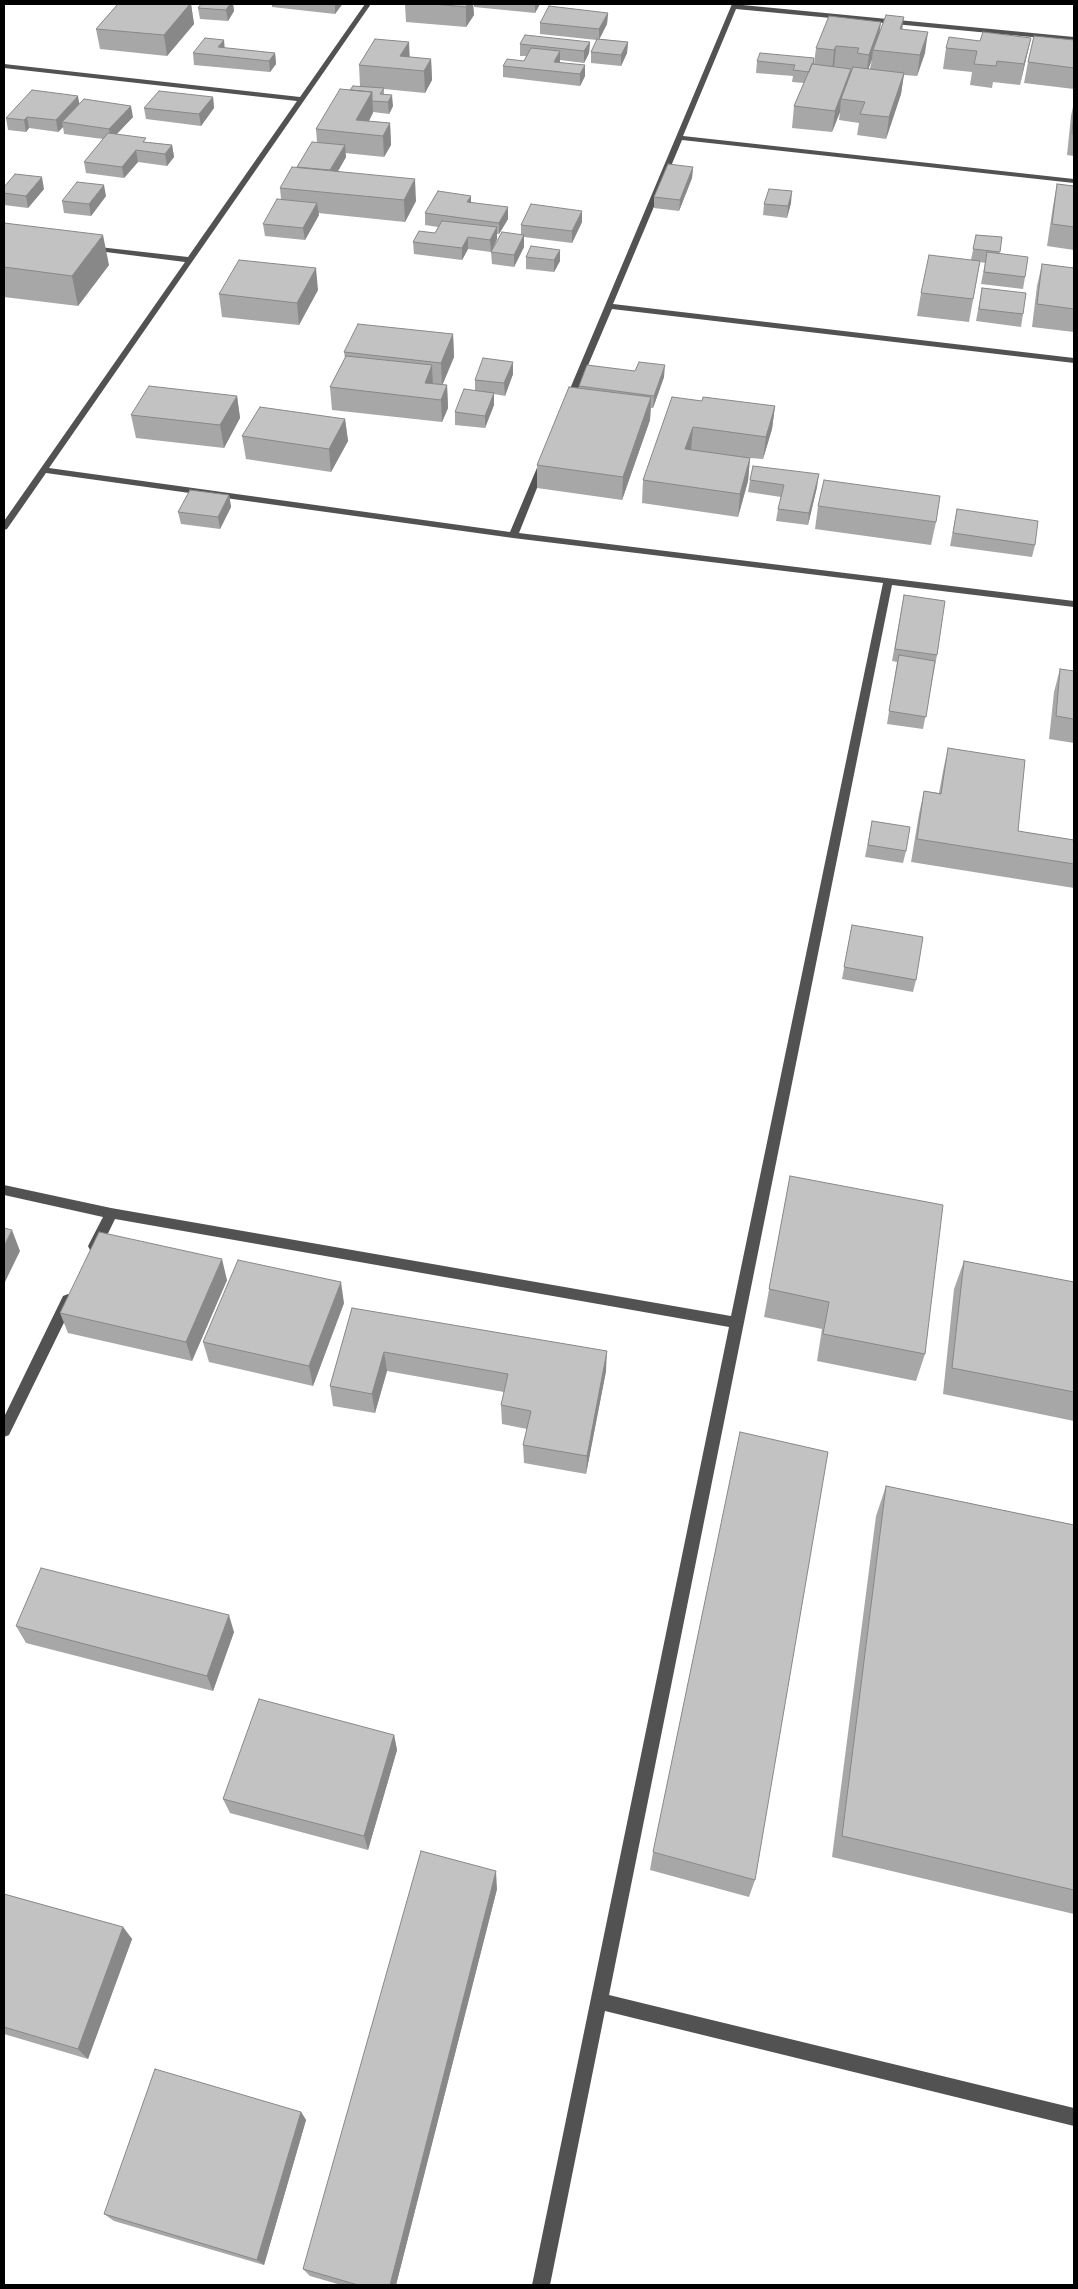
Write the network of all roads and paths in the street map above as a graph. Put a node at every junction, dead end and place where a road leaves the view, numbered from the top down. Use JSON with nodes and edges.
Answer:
{"nodes":[{"id":1,"x":368,"y":4,"type":"edge"},
{"id":2,"x":734,"y":5,"type":"edge"},
{"id":3,"x":1074,"y":39,"type":"edge"},
{"id":4,"x":4,"y":66,"type":"edge"},
{"id":5,"x":302,"y":99,"type":"junction"},
{"id":6,"x":679,"y":138,"type":"junction"},
{"id":7,"x":1074,"y":182,"type":"edge"},
{"id":8,"x":82,"y":247,"type":"edge"},
{"id":9,"x":190,"y":260,"type":"junction"},
{"id":10,"x":609,"y":306,"type":"junction"},
{"id":11,"x":1074,"y":361,"type":"edge"},
{"id":12,"x":563,"y":416,"type":"edge"},
{"id":13,"x":547,"y":453,"type":"edge"},
{"id":14,"x":43,"y":470,"type":"junction"},
{"id":15,"x":4,"y":527,"type":"edge"},
{"id":16,"x":513,"y":535,"type":"junction"},
{"id":17,"x":888,"y":580,"type":"junction"},
{"id":18,"x":1074,"y":604,"type":"edge"},
{"id":19,"x":4,"y":1190,"type":"edge"},
{"id":20,"x":111,"y":1213,"type":"junction"},
{"id":21,"x":90,"y":1256,"type":"edge"},
{"id":22,"x":72,"y":1291,"type":"edge"},
{"id":23,"x":736,"y":1323,"type":"junction"},
{"id":24,"x":4,"y":1431,"type":"edge"},
{"id":25,"x":599,"y":2000,"type":"junction"},
{"id":26,"x":1074,"y":2117,"type":"edge"},
{"id":27,"x":541,"y":2285,"type":"edge"}],
"edges":[{"from":1,"to":5,"type":"street"},
{"from":2,"to":3,"type":"street"},
{"from":2,"to":6,"type":"street"},
{"from":4,"to":5,"type":"street"},
{"from":5,"to":9,"type":"street"},
{"from":6,"to":7,"type":"street"},
{"from":6,"to":10,"type":"street"},
{"from":8,"to":9,"type":"street"},
{"from":9,"to":14,"type":"street"},
{"from":10,"to":11,"type":"street"},
{"from":10,"to":12,"type":"street"},
{"from":13,"to":16,"type":"street"},
{"from":14,"to":15,"type":"street"},
{"from":14,"to":16,"type":"street"},
{"from":16,"to":17,"type":"street"},
{"from":17,"to":18,"type":"street"},
{"from":17,"to":23,"type":"street"},
{"from":19,"to":20,"type":"street"},
{"from":20,"to":21,"type":"street"},
{"from":20,"to":23,"type":"street"},
{"from":22,"to":24,"type":"street"},
{"from":23,"to":25,"type":"street"},
{"from":25,"to":26,"type":"street"},
{"from":25,"to":27,"type":"street"}]}
